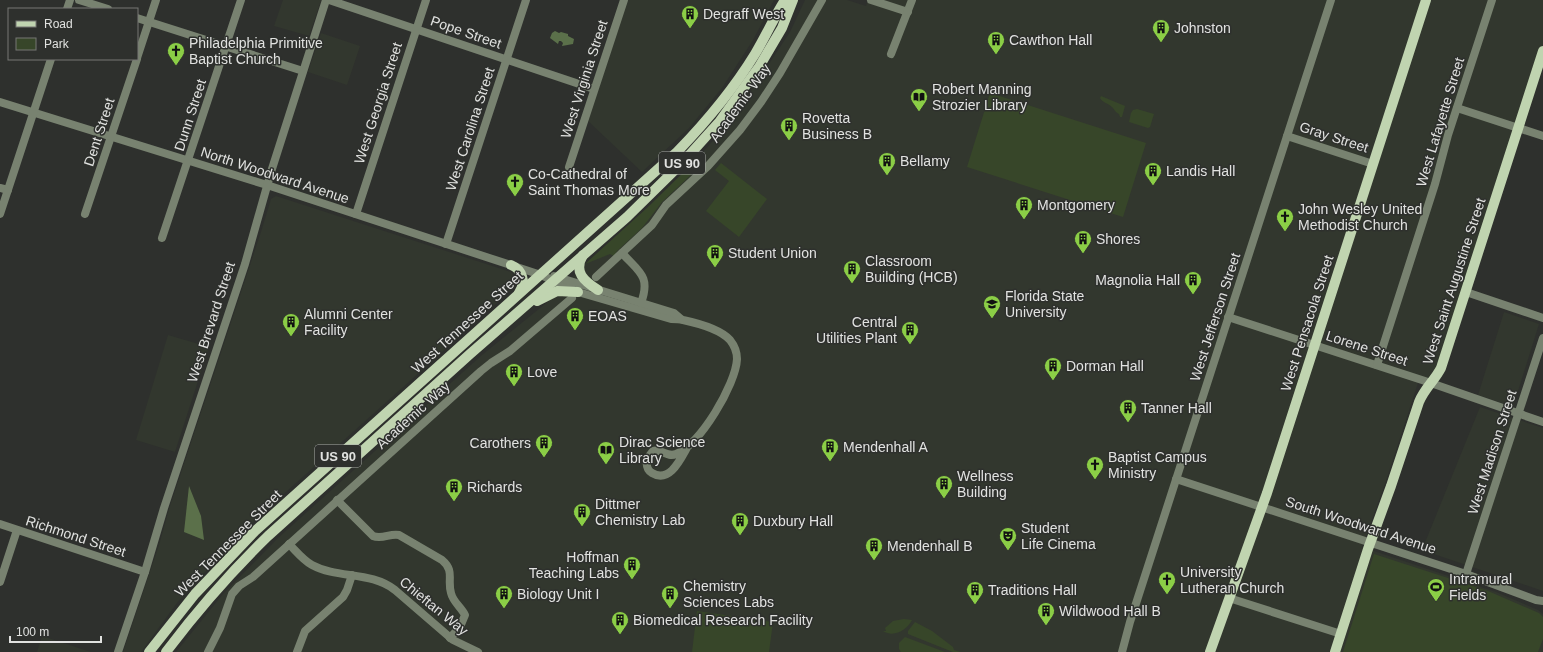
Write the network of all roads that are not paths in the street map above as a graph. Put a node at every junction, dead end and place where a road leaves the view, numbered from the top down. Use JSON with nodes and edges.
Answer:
{"nodes":[{"id":1,"x":79,"y":0,"type":"edge"},
{"id":2,"x":156,"y":0,"type":"edge"},
{"id":3,"x":242,"y":0,"type":"edge"},
{"id":4,"x":328,"y":0,"type":"edge"},
{"id":5,"x":426,"y":0,"type":"edge"},
{"id":6,"x":526,"y":0,"type":"edge"},
{"id":7,"x":624,"y":0,"type":"edge"},
{"id":8,"x":785,"y":0,"type":"edge"},
{"id":9,"x":793,"y":0,"type":"edge"},
{"id":10,"x":822,"y":0,"type":"edge"},
{"id":11,"x":871,"y":0,"type":"edge"},
{"id":12,"x":912,"y":0,"type":"edge"},
{"id":13,"x":1331,"y":0,"type":"edge"},
{"id":14,"x":1426,"y":0,"type":"edge"},
{"id":15,"x":1492,"y":0,"type":"edge"},
{"id":16,"x":105,"y":8,"type":"edge"},
{"id":17,"x":908,"y":12,"type":"junction"},
{"id":18,"x":138,"y":18,"type":"edge"},
{"id":19,"x":149,"y":22,"type":"junction"},
{"id":20,"x":416,"y":29,"type":"junction"},
{"id":21,"x":226,"y":46,"type":"junction"},
{"id":22,"x":1543,"y":51,"type":"edge"},
{"id":23,"x":891,"y":54,"type":"dead end"},
{"id":24,"x":138,"y":55,"type":"edge"},
{"id":25,"x":51,"y":60,"type":"edge"},
{"id":26,"x":136,"y":60,"type":"edge"},
{"id":27,"x":506,"y":60,"type":"junction"},
{"id":28,"x":303,"y":71,"type":"junction"},
{"id":29,"x":594,"y":89,"type":"junction"},
{"id":30,"x":0,"y":102,"type":"edge"},
{"id":31,"x":1457,"y":108,"type":"junction"},
{"id":32,"x":33,"y":113,"type":"junction"},
{"id":33,"x":1519,"y":128,"type":"junction"},
{"id":34,"x":1287,"y":136,"type":"junction"},
{"id":35,"x":1543,"y":136,"type":"edge"},
{"id":36,"x":111,"y":138,"type":"junction"},
{"id":37,"x":188,"y":162,"type":"junction"},
{"id":38,"x":1373,"y":164,"type":"junction"},
{"id":39,"x":569,"y":167,"type":"dead end"},
{"id":40,"x":267,"y":185,"type":"junction"},
{"id":41,"x":4,"y":189,"type":"edge"},
{"id":42,"x":0,"y":214,"type":"edge"},
{"id":43,"x":85,"y":214,"type":"dead end"},
{"id":44,"x":356,"y":214,"type":"junction"},
{"id":45,"x":162,"y":238,"type":"dead end"},
{"id":46,"x":446,"y":244,"type":"junction"},
{"id":47,"x":622,"y":253,"type":"junction"},
{"id":48,"x":584,"y":254,"type":"junction"},
{"id":49,"x":511,"y":265,"type":"junction"},
{"id":50,"x":541,"y":275,"type":"junction"},
{"id":51,"x":596,"y":277,"type":"dead end"},
{"id":52,"x":556,"y":279,"type":"junction"},
{"id":53,"x":598,"y":290,"type":"junction"},
{"id":54,"x":1466,"y":292,"type":"junction"},
{"id":55,"x":575,"y":295,"type":"junction"},
{"id":56,"x":517,"y":296,"type":"junction"},
{"id":57,"x":641,"y":303,"type":"junction"},
{"id":58,"x":522,"y":308,"type":"junction"},
{"id":59,"x":1228,"y":317,"type":"junction"},
{"id":60,"x":1543,"y":318,"type":"edge"},
{"id":61,"x":681,"y":319,"type":"junction"},
{"id":62,"x":1543,"y":338,"type":"edge"},
{"id":63,"x":1314,"y":345,"type":"junction"},
{"id":64,"x":1377,"y":365,"type":"junction"},
{"id":65,"x":1431,"y":383,"type":"junction"},
{"id":66,"x":1518,"y":414,"type":"junction"},
{"id":67,"x":1543,"y":422,"type":"edge"},
{"id":68,"x":688,"y":446,"type":"junction"},
{"id":69,"x":1176,"y":479,"type":"junction"},
{"id":70,"x":337,"y":500,"type":"junction"},
{"id":71,"x":1262,"y":507,"type":"junction"},
{"id":72,"x":0,"y":524,"type":"edge"},
{"id":73,"x":16,"y":530,"type":"junction"},
{"id":74,"x":1370,"y":542,"type":"junction"},
{"id":75,"x":289,"y":544,"type":"junction"},
{"id":76,"x":145,"y":572,"type":"junction"},
{"id":77,"x":1466,"y":574,"type":"junction"},
{"id":78,"x":352,"y":575,"type":"junction"},
{"id":79,"x":0,"y":582,"type":"edge"},
{"id":80,"x":1228,"y":598,"type":"junction"},
{"id":81,"x":1540,"y":601,"type":"edge"},
{"id":82,"x":1543,"y":607,"type":"edge"},
{"id":83,"x":1340,"y":634,"type":"junction"},
{"id":84,"x":450,"y":638,"type":"junction"},
{"id":85,"x":1124,"y":642,"type":"junction"},
{"id":86,"x":118,"y":652,"type":"edge"},
{"id":87,"x":149,"y":652,"type":"edge"},
{"id":88,"x":166,"y":652,"type":"edge"},
{"id":89,"x":208,"y":652,"type":"edge"},
{"id":90,"x":297,"y":652,"type":"edge"},
{"id":91,"x":478,"y":652,"type":"edge"},
{"id":92,"x":1118,"y":652,"type":"edge"},
{"id":93,"x":1122,"y":652,"type":"edge"},
{"id":94,"x":1210,"y":652,"type":"edge"},
{"id":95,"x":1335,"y":652,"type":"edge"}],
"edges":[{"from":1,"to":16,"type":"street"},
{"from":2,"to":19,"type":"street","name":"Dent Street"},
{"from":3,"to":21,"type":"street","name":"Dunn Street"},
{"from":4,"to":20,"type":"street","name":"Pope Street"},
{"from":4,"to":28,"type":"street","name":"West Brevard Street"},
{"from":5,"to":20,"type":"street","name":"West Georgia Street"},
{"from":6,"to":27,"type":"street","name":"West Carolina Street"},
{"from":7,"to":29,"type":"street","name":"West Virginia Street"},
{"from":8,"to":50,"type":"main road","name":"West Tennessee Street","number":"US 90"},
{"from":9,"to":48,"type":"main road","name":"West Tennessee Street","number":"US 90"},
{"from":10,"to":47,"type":"street","name":"Academic Way"},
{"from":11,"to":17,"type":"street"},
{"from":12,"to":17,"type":"street"},
{"from":13,"to":34,"type":"street","name":"West Jefferson Street"},
{"from":14,"to":38,"type":"main road","name":"West Pensacola Street"},
{"from":15,"to":31,"type":"street","name":"West Lafayette Street"},
{"from":17,"to":23,"type":"street"},
{"from":18,"to":19,"type":"street"},
{"from":19,"to":21,"type":"street"},
{"from":19,"to":24,"type":"street","name":"Dent Street"},
{"from":20,"to":27,"type":"street","name":"Pope Street"},
{"from":20,"to":44,"type":"street","name":"West Georgia Street"},
{"from":21,"to":28,"type":"street"},
{"from":21,"to":37,"type":"street","name":"Dunn Street"},
{"from":22,"to":33,"type":"main road","name":"West Saint Augustine Street"},
{"from":25,"to":32,"type":"street"},
{"from":26,"to":36,"type":"street","name":"Dent Street"},
{"from":27,"to":29,"type":"street","name":"Pope Street"},
{"from":27,"to":46,"type":"street","name":"West Carolina Street"},
{"from":28,"to":40,"type":"street","name":"West Brevard Street"},
{"from":29,"to":39,"type":"street","name":"West Virginia Street"},
{"from":30,"to":32,"type":"street","name":"North Woodward Avenue"},
{"from":31,"to":33,"type":"street"},
{"from":31,"to":64,"type":"street","name":"West Lafayette Street"},
{"from":32,"to":36,"type":"street","name":"North Woodward Avenue"},
{"from":32,"to":41,"type":"street"},
{"from":33,"to":35,"type":"street"},
{"from":33,"to":54,"type":"main road","name":"West Saint Augustine Street"},
{"from":34,"to":38,"type":"street","name":"Gray Street"},
{"from":34,"to":59,"type":"street","name":"West Jefferson Street"},
{"from":36,"to":37,"type":"street","name":"North Woodward Avenue"},
{"from":36,"to":43,"type":"street","name":"Dent Street"},
{"from":37,"to":40,"type":"street","name":"North Woodward Avenue"},
{"from":37,"to":45,"type":"street","name":"Dunn Street"},
{"from":38,"to":63,"type":"main road","name":"West Pensacola Street"},
{"from":40,"to":44,"type":"street","name":"North Woodward Avenue"},
{"from":40,"to":76,"type":"street","name":"West Brevard Street"},
{"from":41,"to":42,"type":"street"},
{"from":44,"to":46,"type":"street","name":"North Woodward Avenue"},
{"from":46,"to":49,"type":"street","name":"North Woodward Avenue"},
{"from":47,"to":51,"type":"street","name":"Academic Way"},
{"from":47,"to":57,"type":"street"},
{"from":48,"to":52,"type":"main road","name":"West Tennessee Street","number":"US 90"},
{"from":48,"to":53,"type":"main road"},
{"from":49,"to":50,"type":"street","name":"North Woodward Avenue"},
{"from":49,"to":56,"type":"main road"},
{"from":50,"to":52,"type":"street","name":"North Woodward Avenue"},
{"from":50,"to":56,"type":"main road","name":"West Tennessee Street","number":"US 90"},
{"from":52,"to":53,"type":"street","name":"North Woodward Avenue"},
{"from":52,"to":55,"type":"street","name":"North Woodward Avenue"},
{"from":52,"to":58,"type":"main road","name":"West Tennessee Street","number":"US 90"},
{"from":53,"to":57,"type":"street","name":"North Woodward Avenue"},
{"from":54,"to":60,"type":"street"},
{"from":54,"to":65,"type":"main road","name":"West Saint Augustine Street"},
{"from":55,"to":58,"type":"main road"},
{"from":55,"to":61,"type":"street","name":"North Woodward Avenue"},
{"from":55,"to":70,"type":"street","name":"Academic Way"},
{"from":56,"to":87,"type":"main road","name":"West Tennessee Street","number":"US 90"},
{"from":57,"to":61,"type":"street","name":"North Woodward Avenue"},
{"from":58,"to":88,"type":"main road","name":"West Tennessee Street","number":"US 90"},
{"from":59,"to":63,"type":"street","name":"Lorene Street"},
{"from":59,"to":69,"type":"street","name":"West Jefferson Street"},
{"from":61,"to":68,"type":"street","name":"North Woodward Avenue"},
{"from":62,"to":66,"type":"street","name":"West Madison Street"},
{"from":63,"to":64,"type":"street","name":"Lorene Street"},
{"from":63,"to":71,"type":"main road","name":"West Pensacola Street"},
{"from":64,"to":65,"type":"street","name":"Lorene Street"},
{"from":65,"to":66,"type":"street","name":"Lorene Street"},
{"from":65,"to":74,"type":"main road","name":"West Saint Augustine Street"},
{"from":66,"to":67,"type":"street","name":"Lorene Street"},
{"from":66,"to":77,"type":"street","name":"West Madison Street"},
{"from":68,"to":68,"type":"street","name":"North Woodward Avenue"},
{"from":69,"to":71,"type":"street","name":"South Woodward Avenue"},
{"from":69,"to":85,"type":"street","name":"West Jefferson Street"},
{"from":70,"to":75,"type":"street","name":"Academic Way"},
{"from":70,"to":84,"type":"street"},
{"from":71,"to":74,"type":"street","name":"South Woodward Avenue"},
{"from":71,"to":80,"type":"main road","name":"West Pensacola Street"},
{"from":72,"to":73,"type":"street","name":"Richmond Street"},
{"from":73,"to":76,"type":"street","name":"Richmond Street"},
{"from":73,"to":79,"type":"street"},
{"from":74,"to":77,"type":"street","name":"South Woodward Avenue"},
{"from":74,"to":83,"type":"main road","name":"West Saint Augustine Street"},
{"from":75,"to":78,"type":"street","name":"Chieftan Way"},
{"from":75,"to":89,"type":"street","name":"Academic Way"},
{"from":76,"to":86,"type":"street","name":"West Brevard Street"},
{"from":77,"to":81,"type":"street","name":"South Woodward Avenue"},
{"from":78,"to":84,"type":"street","name":"Chieftan Way"},
{"from":78,"to":90,"type":"street"},
{"from":80,"to":83,"type":"street"},
{"from":80,"to":94,"type":"main road","name":"West Pensacola Street"},
{"from":81,"to":82,"type":"street","name":"South Woodward Avenue"},
{"from":83,"to":95,"type":"main road","name":"West Saint Augustine Street"},
{"from":84,"to":91,"type":"street","name":"Chieftan Way"},
{"from":85,"to":92,"type":"street","name":"West Jefferson Street"},
{"from":85,"to":93,"type":"street","name":"West Jefferson Street"}]}
